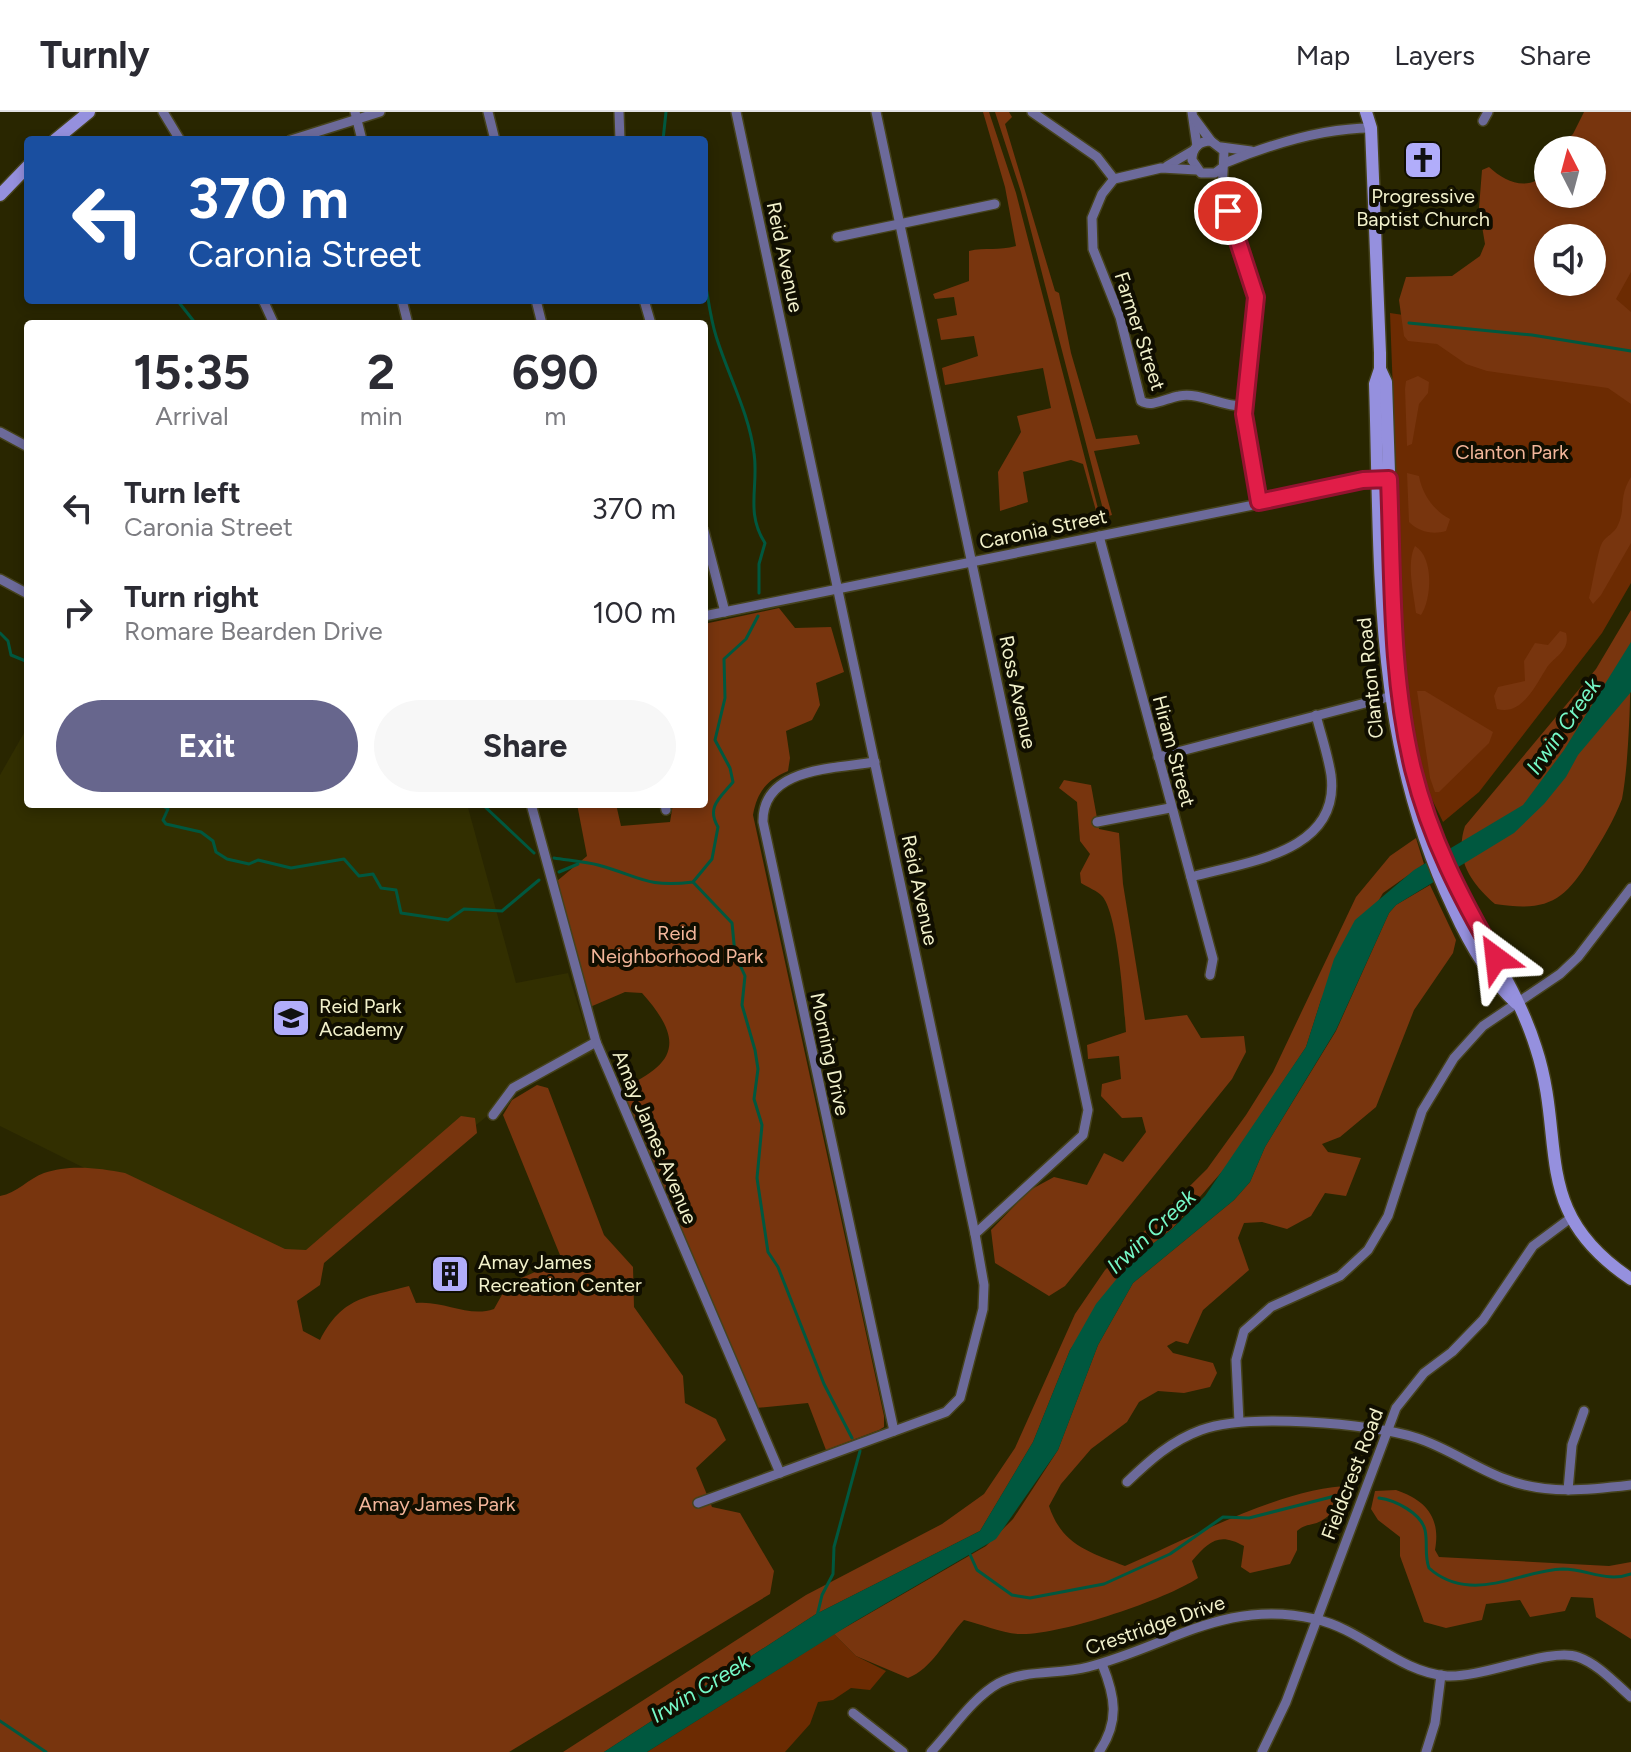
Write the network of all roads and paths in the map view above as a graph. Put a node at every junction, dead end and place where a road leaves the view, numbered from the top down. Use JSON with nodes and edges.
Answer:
{"nodes":[{"id":1,"x":89,"y":112,"type":"edge"},
{"id":2,"x":163,"y":112,"type":"edge"},
{"id":3,"x":380,"y":112,"type":"edge"},
{"id":4,"x":488,"y":112,"type":"edge"},
{"id":5,"x":619,"y":112,"type":"edge"},
{"id":6,"x":736,"y":112,"type":"edge"},
{"id":7,"x":876,"y":112,"type":"edge"},
{"id":8,"x":1032,"y":112,"type":"edge"},
{"id":9,"x":1366,"y":112,"type":"edge"},
{"id":10,"x":1376,"y":112,"type":"edge"},
{"id":11,"x":356,"y":115,"type":"edge"},
{"id":12,"x":1193,"y":115,"type":"edge"},
{"id":13,"x":1371,"y":128,"type":"junction"},
{"id":14,"x":60,"y":136,"type":"edge"},
{"id":15,"x":178,"y":136,"type":"edge"},
{"id":16,"x":301,"y":136,"type":"edge"},
{"id":17,"x":361,"y":136,"type":"edge"},
{"id":18,"x":494,"y":136,"type":"edge"},
{"id":19,"x":620,"y":136,"type":"edge"},
{"id":20,"x":1211,"y":141,"type":"junction"},
{"id":21,"x":1221,"y":147,"type":"junction"},
{"id":22,"x":1195,"y":148,"type":"junction"},
{"id":23,"x":1251,"y":151,"type":"junction"},
{"id":24,"x":1224,"y":165,"type":"junction"},
{"id":25,"x":1164,"y":168,"type":"junction"},
{"id":26,"x":24,"y":170,"type":"edge"},
{"id":27,"x":1201,"y":172,"type":"junction"},
{"id":28,"x":1114,"y":179,"type":"junction"},
{"id":29,"x":1222,"y":194,"type":"junction"},
{"id":30,"x":0,"y":195,"type":"edge"},
{"id":31,"x":995,"y":204,"type":"dead end"},
{"id":32,"x":900,"y":225,"type":"junction"},
{"id":33,"x":837,"y":237,"type":"dead end"},
{"id":34,"x":1244,"y":406,"type":"junction"},
{"id":35,"x":0,"y":432,"type":"edge"},
{"id":36,"x":24,"y":445,"type":"edge"},
{"id":37,"x":1384,"y":479,"type":"junction"},
{"id":38,"x":1259,"y":502,"type":"junction"},
{"id":39,"x":1099,"y":536,"type":"junction"},
{"id":40,"x":708,"y":546,"type":"edge"},
{"id":41,"x":971,"y":562,"type":"junction"},
{"id":42,"x":0,"y":579,"type":"edge"},
{"id":43,"x":838,"y":590,"type":"junction"},
{"id":44,"x":24,"y":592,"type":"edge"},
{"id":45,"x":725,"y":612,"type":"junction"},
{"id":46,"x":708,"y":615,"type":"edge"},
{"id":47,"x":1394,"y":695,"type":"junction"},
{"id":48,"x":1316,"y":715,"type":"junction"},
{"id":49,"x":1158,"y":757,"type":"junction"},
{"id":50,"x":875,"y":762,"type":"junction"},
{"id":51,"x":532,"y":808,"type":"edge"},
{"id":52,"x":1170,"y":808,"type":"junction"},
{"id":53,"x":1097,"y":822,"type":"dead end"},
{"id":54,"x":1191,"y":877,"type":"junction"},
{"id":55,"x":1631,"y":888,"type":"edge"},
{"id":56,"x":1210,"y":975,"type":"dead end"},
{"id":57,"x":1516,"y":1003,"type":"junction"},
{"id":58,"x":596,"y":1042,"type":"junction"},
{"id":59,"x":493,"y":1115,"type":"dead end"},
{"id":60,"x":1572,"y":1217,"type":"junction"},
{"id":61,"x":975,"y":1234,"type":"junction"},
{"id":62,"x":1631,"y":1279,"type":"edge"},
{"id":63,"x":1584,"y":1411,"type":"dead end"},
{"id":64,"x":1239,"y":1422,"type":"junction"},
{"id":65,"x":894,"y":1431,"type":"junction"},
{"id":66,"x":1386,"y":1431,"type":"junction"},
{"id":67,"x":780,"y":1473,"type":"junction"},
{"id":68,"x":1127,"y":1482,"type":"dead end"},
{"id":69,"x":1631,"y":1485,"type":"edge"},
{"id":70,"x":1568,"y":1490,"type":"junction"},
{"id":71,"x":698,"y":1503,"type":"dead end"},
{"id":72,"x":1317,"y":1619,"type":"junction"},
{"id":73,"x":1102,"y":1664,"type":"junction"},
{"id":74,"x":1441,"y":1675,"type":"junction"},
{"id":75,"x":1631,"y":1697,"type":"edge"},
{"id":76,"x":853,"y":1713,"type":"dead end"},
{"id":77,"x":903,"y":1752,"type":"edge"},
{"id":78,"x":931,"y":1752,"type":"edge"},
{"id":79,"x":1099,"y":1752,"type":"edge"},
{"id":80,"x":1262,"y":1752,"type":"edge"},
{"id":81,"x":1426,"y":1752,"type":"edge"}],
"edges":[{"from":1,"to":14,"type":"main road"},
{"from":2,"to":15,"type":"street"},
{"from":3,"to":11,"type":"street"},
{"from":4,"to":18,"type":"street"},
{"from":5,"to":19,"type":"street"},
{"from":6,"to":43,"type":"street","name":"Reid Avenue"},
{"from":7,"to":32,"type":"street","name":"Ross Avenue"},
{"from":8,"to":28,"type":"street"},
{"from":9,"to":13,"type":"main road","name":"Clanton Road"},
{"from":10,"to":13,"type":"main road","name":"Clanton Road"},
{"from":11,"to":16,"type":"street"},
{"from":11,"to":17,"type":"street"},
{"from":12,"to":20,"type":"street"},
{"from":12,"to":22,"type":"street"},
{"from":13,"to":23,"type":"street"},
{"from":13,"to":37,"type":"main road","name":"Clanton Road"},
{"from":20,"to":21,"type":"street"},
{"from":20,"to":22,"type":"street"},
{"from":21,"to":23,"type":"street"},
{"from":21,"to":24,"type":"street"},
{"from":22,"to":25,"type":"street"},
{"from":22,"to":27,"type":"street"},
{"from":23,"to":24,"type":"street"},
{"from":24,"to":27,"type":"street"},
{"from":24,"to":29,"type":"street"},
{"from":25,"to":27,"type":"street"},
{"from":25,"to":28,"type":"street"},
{"from":26,"to":30,"type":"main road"},
{"from":27,"to":29,"type":"street"},
{"from":28,"to":34,"type":"street","name":"Farmer Street"},
{"from":29,"to":34,"type":"street"},
{"from":31,"to":32,"type":"street"},
{"from":32,"to":33,"type":"street"},
{"from":32,"to":41,"type":"street","name":"Ross Avenue"},
{"from":34,"to":38,"type":"street"},
{"from":35,"to":36,"type":"street"},
{"from":37,"to":38,"type":"street","name":"Caronia Street"},
{"from":37,"to":47,"type":"main road","name":"Clanton Road"},
{"from":38,"to":39,"type":"street","name":"Caronia Street"},
{"from":39,"to":41,"type":"street","name":"Caronia Street"},
{"from":39,"to":49,"type":"street","name":"Hiram Street"},
{"from":40,"to":45,"type":"street"},
{"from":41,"to":43,"type":"street","name":"Caronia Street"},
{"from":41,"to":61,"type":"street","name":"Ross Avenue"},
{"from":42,"to":44,"type":"street"},
{"from":43,"to":45,"type":"street","name":"Caronia Street"},
{"from":43,"to":50,"type":"street","name":"Reid Avenue"},
{"from":45,"to":46,"type":"street","name":"Caronia Street"},
{"from":47,"to":48,"type":"street"},
{"from":47,"to":57,"type":"main road","name":"Clanton Road"},
{"from":48,"to":49,"type":"street"},
{"from":48,"to":54,"type":"street"},
{"from":49,"to":52,"type":"street","name":"Hiram Street"},
{"from":50,"to":61,"type":"street","name":"Reid Avenue"},
{"from":50,"to":65,"type":"street","name":"Morning Drive"},
{"from":51,"to":58,"type":"street","name":"Amay James Avenue"},
{"from":52,"to":53,"type":"street"},
{"from":52,"to":54,"type":"street","name":"Hiram Street"},
{"from":54,"to":56,"type":"street","name":"Hiram Street"},
{"from":55,"to":57,"type":"street"},
{"from":57,"to":60,"type":"main road","name":"Clanton Road"},
{"from":57,"to":64,"type":"street"},
{"from":58,"to":59,"type":"street"},
{"from":58,"to":67,"type":"street","name":"Amay James Avenue"},
{"from":60,"to":62,"type":"main road","name":"Clanton Road"},
{"from":60,"to":66,"type":"street","name":"Fieldcrest Road"},
{"from":61,"to":65,"type":"street","name":"Reid Avenue"},
{"from":63,"to":70,"type":"street"},
{"from":64,"to":66,"type":"street"},
{"from":64,"to":68,"type":"street"},
{"from":65,"to":67,"type":"street","name":"Reid Avenue"},
{"from":66,"to":70,"type":"street"},
{"from":66,"to":72,"type":"street","name":"Fieldcrest Road"},
{"from":67,"to":71,"type":"street","name":"Reid Avenue"},
{"from":69,"to":70,"type":"street"},
{"from":72,"to":73,"type":"street","name":"Crestridge Drive"},
{"from":72,"to":74,"type":"street","name":"Crestridge Drive"},
{"from":72,"to":80,"type":"street","name":"Fieldcrest Road"},
{"from":73,"to":78,"type":"street","name":"Crestridge Drive"},
{"from":73,"to":79,"type":"street"},
{"from":74,"to":75,"type":"street","name":"Crestridge Drive"},
{"from":74,"to":81,"type":"street"},
{"from":76,"to":77,"type":"street"}]}
